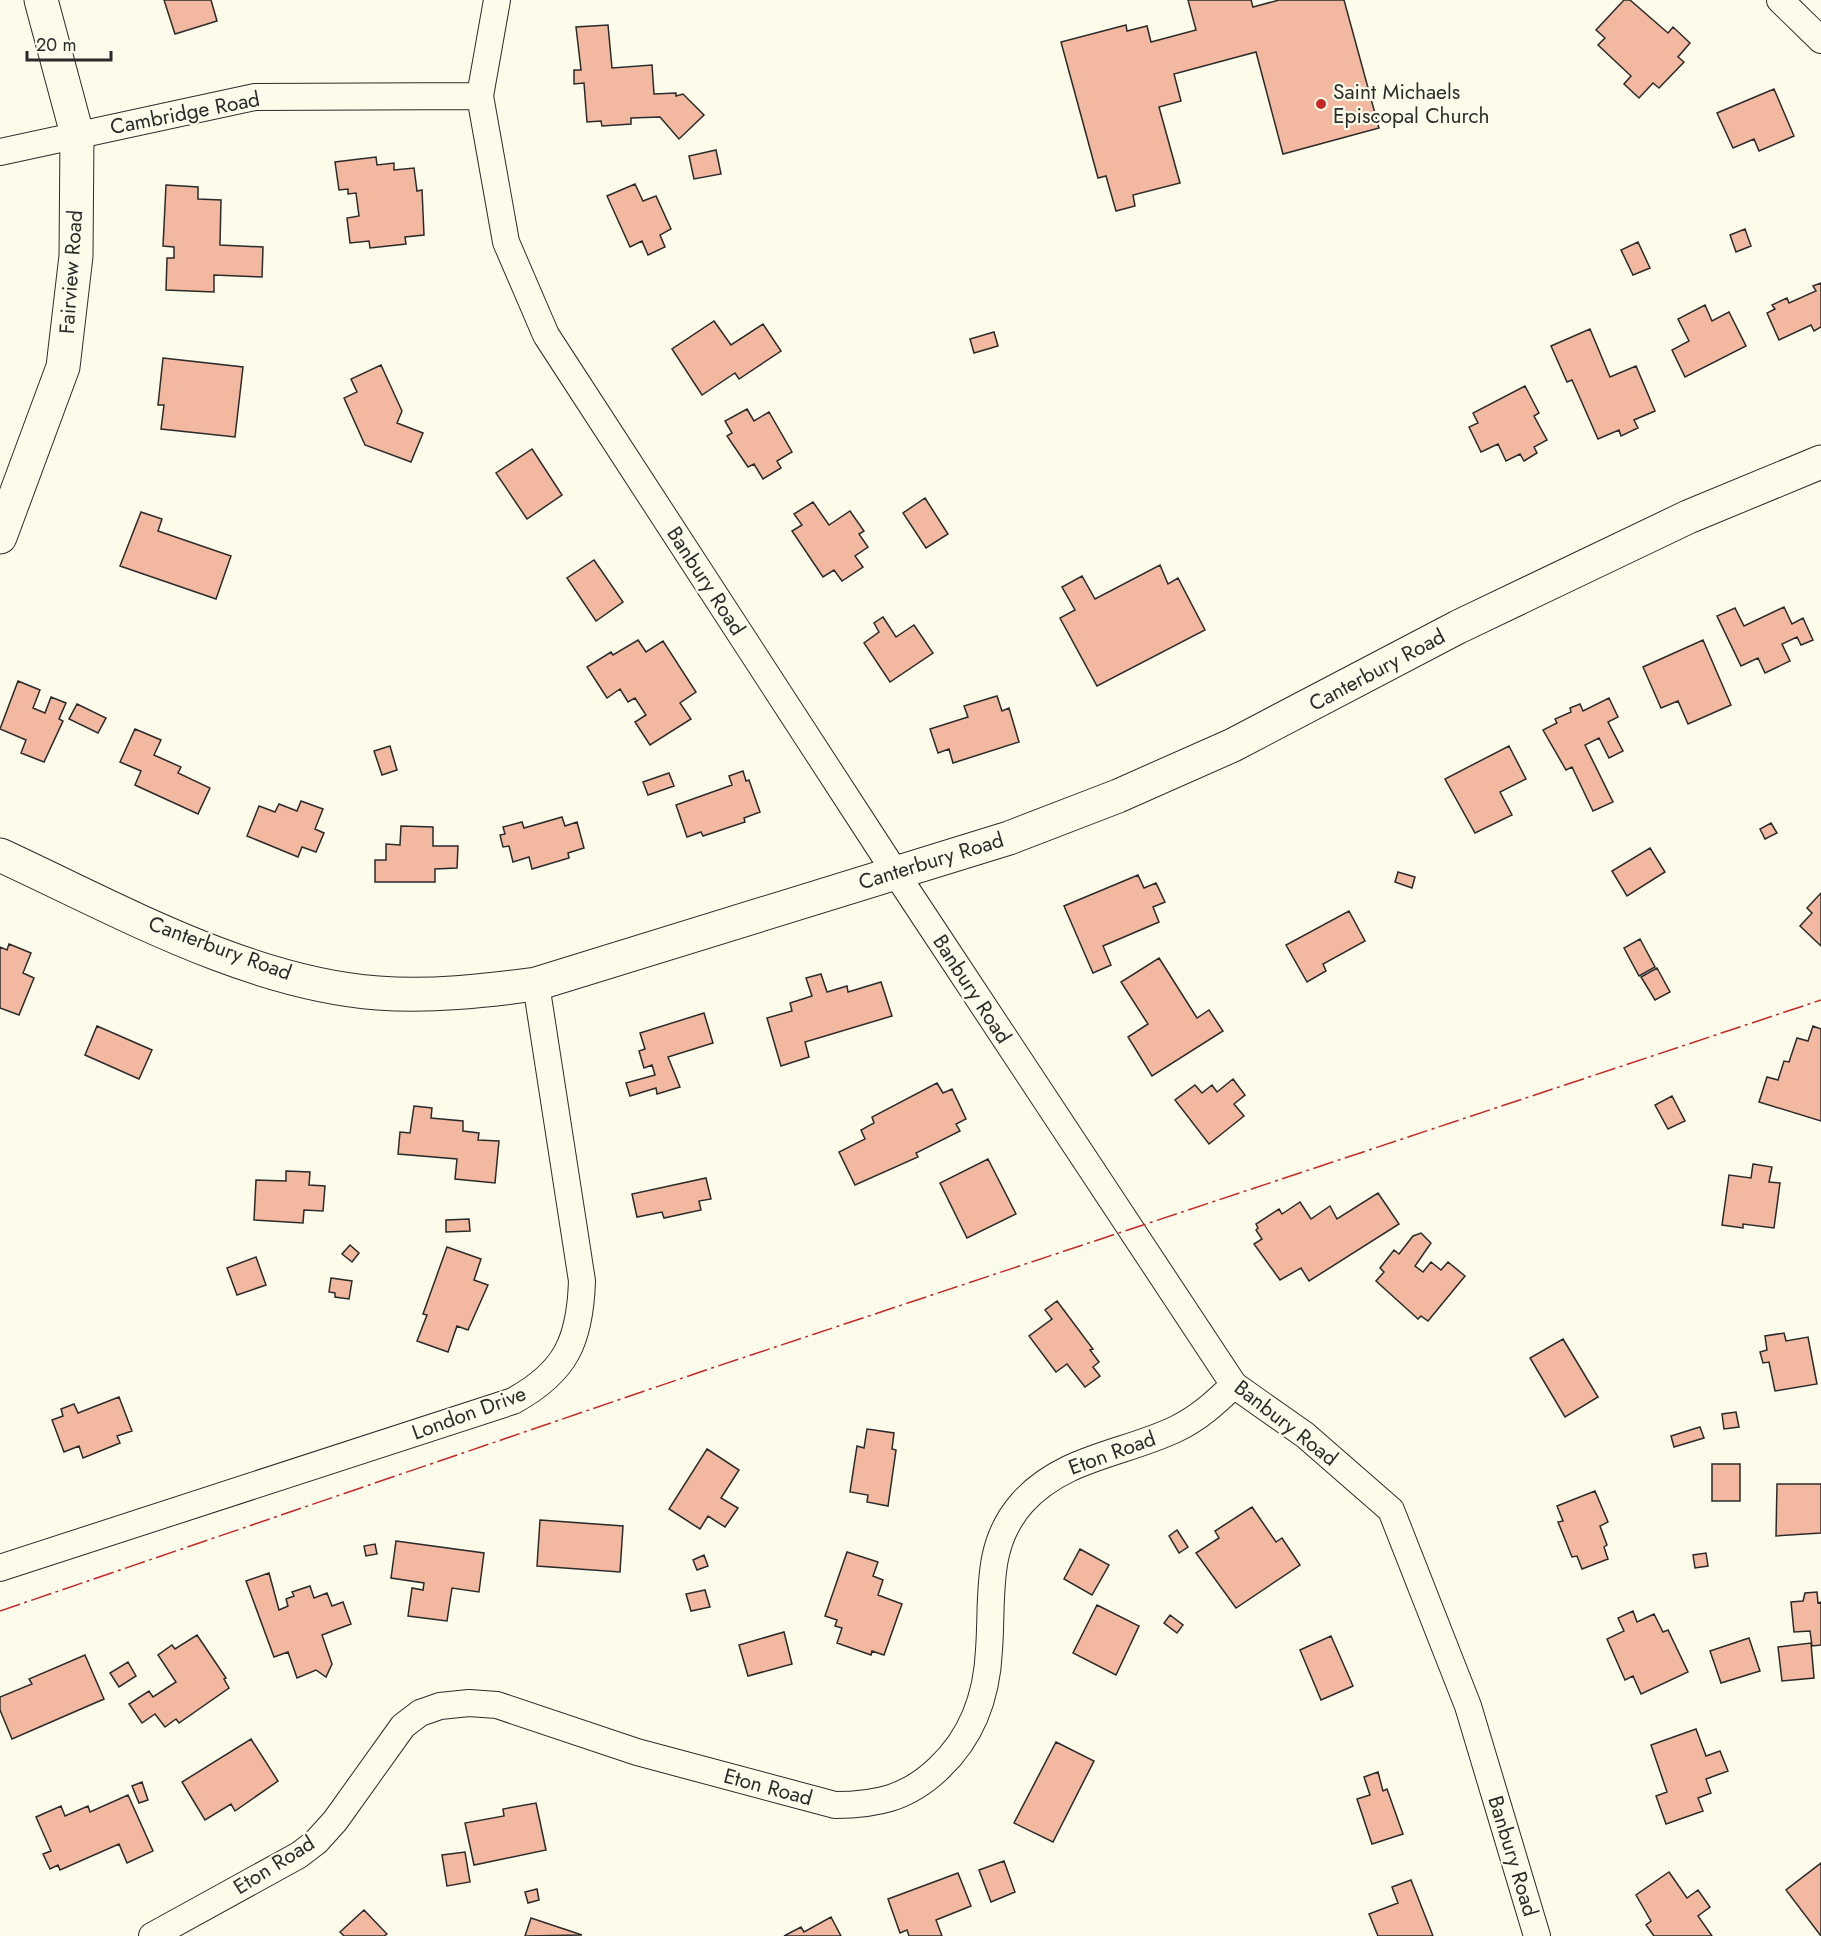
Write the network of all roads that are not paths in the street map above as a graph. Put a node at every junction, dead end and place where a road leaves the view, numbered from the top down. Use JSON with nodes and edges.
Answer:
{"nodes":[{"id":1,"x":41,"y":0,"type":"edge"},
{"id":2,"x":497,"y":0,"type":"edge"},
{"id":3,"x":1780,"y":0,"type":"edge"},
{"id":4,"x":1821,"y":40,"type":"edge"},
{"id":5,"x":480,"y":96,"type":"junction"},
{"id":6,"x":77,"y":134,"type":"junction"},
{"id":7,"x":0,"y":152,"type":"edge"},
{"id":8,"x":1821,"y":462,"type":"edge"},
{"id":9,"x":0,"y":537,"type":"edge"},
{"id":10,"x":0,"y":855,"type":"edge"},
{"id":11,"x":895,"y":872,"type":"junction"},
{"id":12,"x":536,"y":984,"type":"junction"},
{"id":13,"x":1234,"y":1385,"type":"junction"},
{"id":14,"x":0,"y":1568,"type":"edge"},
{"id":15,"x":152,"y":1936,"type":"edge"},
{"id":16,"x":1537,"y":1936,"type":"edge"}],
"edges":[{"from":1,"to":6,"type":"street","name":"Fairview Road"},
{"from":2,"to":5,"type":"street","name":"Banbury Road"},
{"from":3,"to":4,"type":"street"},
{"from":5,"to":6,"type":"street","name":"Cambridge Road"},
{"from":5,"to":11,"type":"street","name":"Banbury Road"},
{"from":6,"to":7,"type":"street","name":"Cambridge Road"},
{"from":6,"to":9,"type":"street","name":"Fairview Road"},
{"from":8,"to":11,"type":"street","name":"Canterbury Road"},
{"from":10,"to":12,"type":"street","name":"Canterbury Road"},
{"from":11,"to":12,"type":"street","name":"Canterbury Road"},
{"from":11,"to":13,"type":"street","name":"Banbury Road"},
{"from":12,"to":14,"type":"street","name":"London Drive"},
{"from":13,"to":15,"type":"street","name":"Eton Road"},
{"from":13,"to":16,"type":"street","name":"Banbury Road"}]}
